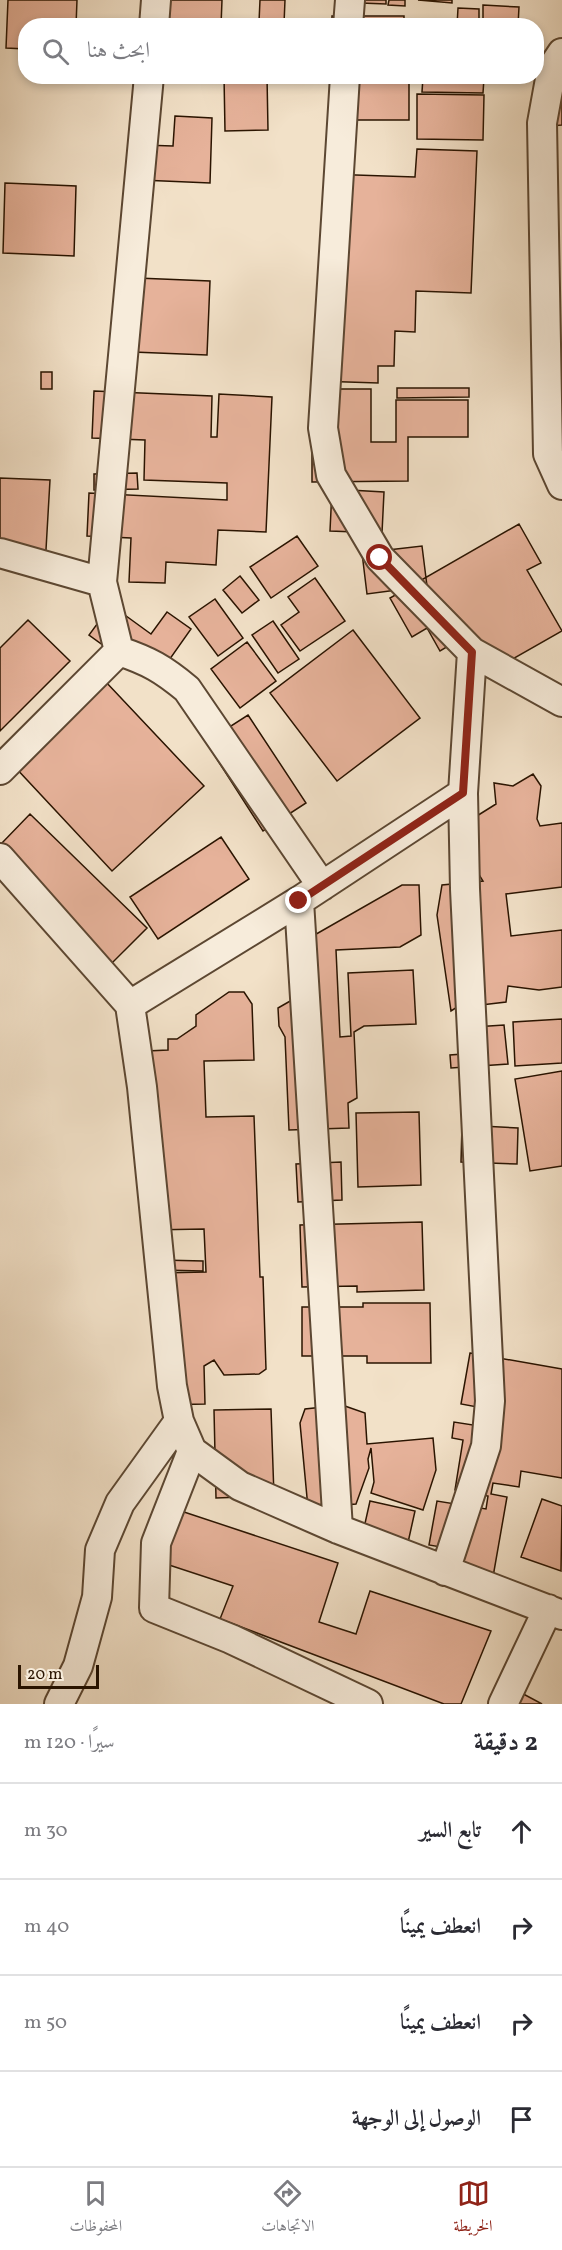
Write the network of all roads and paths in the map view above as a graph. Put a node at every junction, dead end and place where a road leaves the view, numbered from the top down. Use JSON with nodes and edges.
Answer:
{"nodes":[{"id":1,"x":156,"y":0,"type":"edge"},
{"id":2,"x":350,"y":0,"type":"edge"},
{"id":3,"x":155,"y":18,"type":"edge"},
{"id":4,"x":349,"y":18,"type":"edge"},
{"id":5,"x":562,"y":54,"type":"edge"},
{"id":6,"x":148,"y":84,"type":"edge"},
{"id":7,"x":344,"y":84,"type":"edge"},
{"id":8,"x":562,"y":485,"type":"edge"},
{"id":9,"x":0,"y":553,"type":"edge"},
{"id":10,"x":102,"y":582,"type":"junction"},
{"id":11,"x":119,"y":651,"type":"junction"},
{"id":12,"x":472,"y":652,"type":"junction"},
{"id":13,"x":562,"y":702,"type":"edge"},
{"id":14,"x":0,"y":770,"type":"edge"},
{"id":15,"x":463,"y":793,"type":"junction"},
{"id":16,"x":0,"y":858,"type":"edge"},
{"id":17,"x":311,"y":894,"type":"junction"},
{"id":18,"x":130,"y":1005,"type":"junction"},
{"id":19,"x":179,"y":1421,"type":"junction"},
{"id":20,"x":192,"y":1451,"type":"junction"},
{"id":21,"x":338,"y":1529,"type":"junction"},
{"id":22,"x":445,"y":1570,"type":"junction"},
{"id":23,"x":555,"y":1612,"type":"edge"},
{"id":24,"x":59,"y":1704,"type":"edge"},
{"id":25,"x":369,"y":1704,"type":"edge"},
{"id":26,"x":503,"y":1704,"type":"edge"}],
"edges":[{"from":1,"to":3,"type":"street"},
{"from":2,"to":4,"type":"street"},
{"from":5,"to":8,"type":"street"},
{"from":6,"to":10,"type":"street"},
{"from":7,"to":12,"type":"street"},
{"from":9,"to":10,"type":"street"},
{"from":10,"to":11,"type":"street"},
{"from":11,"to":14,"type":"street"},
{"from":11,"to":17,"type":"street"},
{"from":12,"to":13,"type":"street"},
{"from":12,"to":15,"type":"street"},
{"from":15,"to":17,"type":"street"},
{"from":15,"to":22,"type":"street"},
{"from":16,"to":18,"type":"street"},
{"from":17,"to":18,"type":"street"},
{"from":17,"to":21,"type":"street"},
{"from":18,"to":19,"type":"street"},
{"from":19,"to":20,"type":"street"},
{"from":19,"to":24,"type":"street"},
{"from":20,"to":21,"type":"street"},
{"from":20,"to":25,"type":"street"},
{"from":21,"to":22,"type":"street"},
{"from":22,"to":23,"type":"street"},
{"from":23,"to":26,"type":"street"}]}
